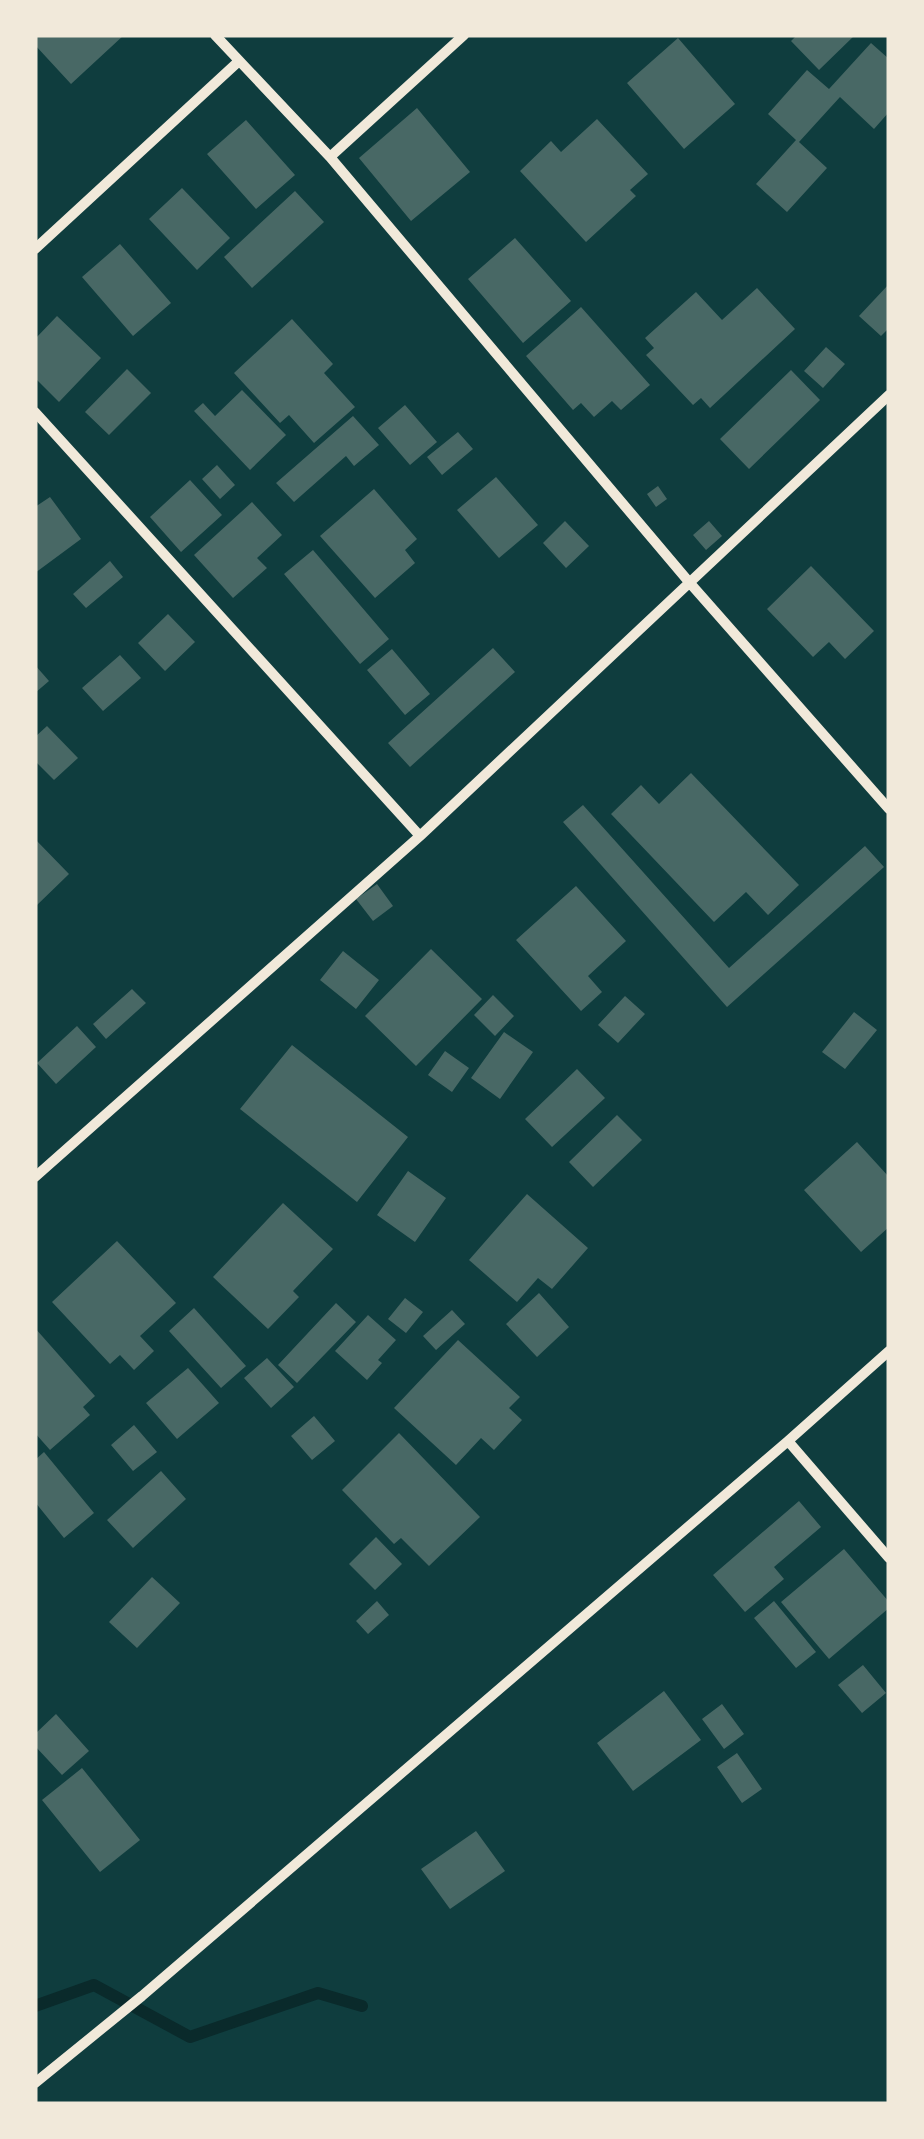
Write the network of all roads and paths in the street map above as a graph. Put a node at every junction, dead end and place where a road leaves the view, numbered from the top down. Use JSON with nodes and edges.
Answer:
{"nodes":[{"id":1,"x":215,"y":35,"type":"edge"},
{"id":2,"x":464,"y":35,"type":"edge"},
{"id":3,"x":239,"y":61,"type":"junction"},
{"id":4,"x":330,"y":157,"type":"junction"},
{"id":5,"x":35,"y":249,"type":"edge"},
{"id":6,"x":889,"y":395,"type":"edge"},
{"id":7,"x":35,"y":412,"type":"edge"},
{"id":8,"x":689,"y":582,"type":"junction"},
{"id":9,"x":889,"y":809,"type":"edge"},
{"id":10,"x":420,"y":836,"type":"junction"},
{"id":11,"x":35,"y":1178,"type":"edge"},
{"id":12,"x":889,"y":1351,"type":"edge"},
{"id":13,"x":788,"y":1442,"type":"junction"},
{"id":14,"x":889,"y":1558,"type":"edge"},
{"id":15,"x":35,"y":2083,"type":"edge"}],
"edges":[{"from":1,"to":3,"type":"street"},
{"from":2,"to":4,"type":"street"},
{"from":3,"to":4,"type":"street"},
{"from":3,"to":5,"type":"street"},
{"from":4,"to":8,"type":"street"},
{"from":6,"to":8,"type":"street"},
{"from":7,"to":10,"type":"street"},
{"from":8,"to":9,"type":"street"},
{"from":8,"to":10,"type":"street"},
{"from":10,"to":11,"type":"street"},
{"from":12,"to":13,"type":"street"},
{"from":13,"to":14,"type":"street"},
{"from":13,"to":15,"type":"street"}]}
